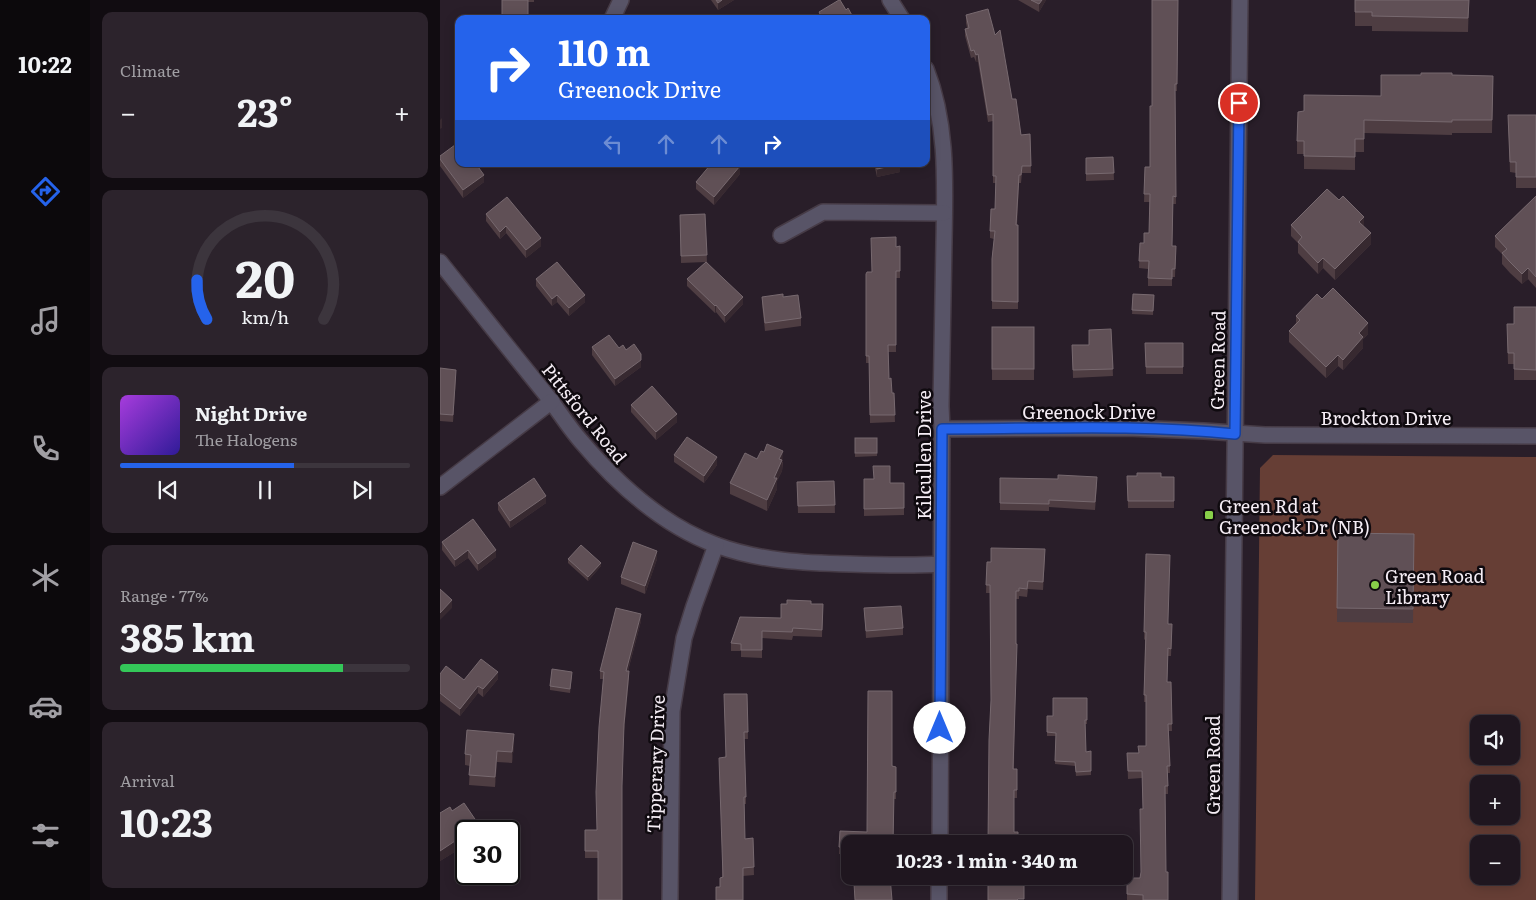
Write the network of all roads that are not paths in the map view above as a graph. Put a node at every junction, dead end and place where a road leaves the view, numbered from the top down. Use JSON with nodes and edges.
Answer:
{"nodes":[{"id":1,"x":621,"y":0,"type":"edge"},
{"id":2,"x":890,"y":0,"type":"edge"},
{"id":3,"x":1240,"y":0,"type":"edge"},
{"id":4,"x":614,"y":15,"type":"edge"},
{"id":5,"x":899,"y":15,"type":"edge"},
{"id":6,"x":930,"y":79,"type":"edge"},
{"id":7,"x":944,"y":213,"type":"junction"},
{"id":8,"x":781,"y":235,"type":"dead end"},
{"id":9,"x":440,"y":262,"type":"edge"},
{"id":10,"x":552,"y":401,"type":"junction"},
{"id":11,"x":942,"y":429,"type":"junction"},
{"id":12,"x":1235,"y":434,"type":"junction"},
{"id":13,"x":1536,"y":436,"type":"edge"},
{"id":14,"x":440,"y":486,"type":"edge"},
{"id":15,"x":716,"y":545,"type":"junction"},
{"id":16,"x":940,"y":564,"type":"junction"},
{"id":17,"x":940,"y":835,"type":"edge"},
{"id":18,"x":939,"y":885,"type":"edge"},
{"id":19,"x":670,"y":900,"type":"edge"},
{"id":20,"x":939,"y":900,"type":"edge"},
{"id":21,"x":1230,"y":900,"type":"edge"}],
"edges":[{"from":1,"to":4,"type":"street"},
{"from":2,"to":5,"type":"street"},
{"from":3,"to":12,"type":"street","name":"Green Road"},
{"from":6,"to":7,"type":"street","name":"Kilcullen Drive"},
{"from":7,"to":8,"type":"street"},
{"from":7,"to":11,"type":"street","name":"Kilcullen Drive"},
{"from":9,"to":10,"type":"street","name":"Pittsford Road"},
{"from":10,"to":14,"type":"street"},
{"from":10,"to":15,"type":"street","name":"Pittsford Road"},
{"from":11,"to":12,"type":"street","name":"Greenock Drive"},
{"from":11,"to":16,"type":"street","name":"Kilcullen Drive"},
{"from":12,"to":13,"type":"street","name":"Brockton Drive"},
{"from":12,"to":21,"type":"street","name":"Green Road"},
{"from":15,"to":16,"type":"street","name":"Pittsford Road"},
{"from":15,"to":19,"type":"street","name":"Tipperary Drive"},
{"from":16,"to":17,"type":"street","name":"Kilcullen Drive"},
{"from":18,"to":20,"type":"street"}]}
